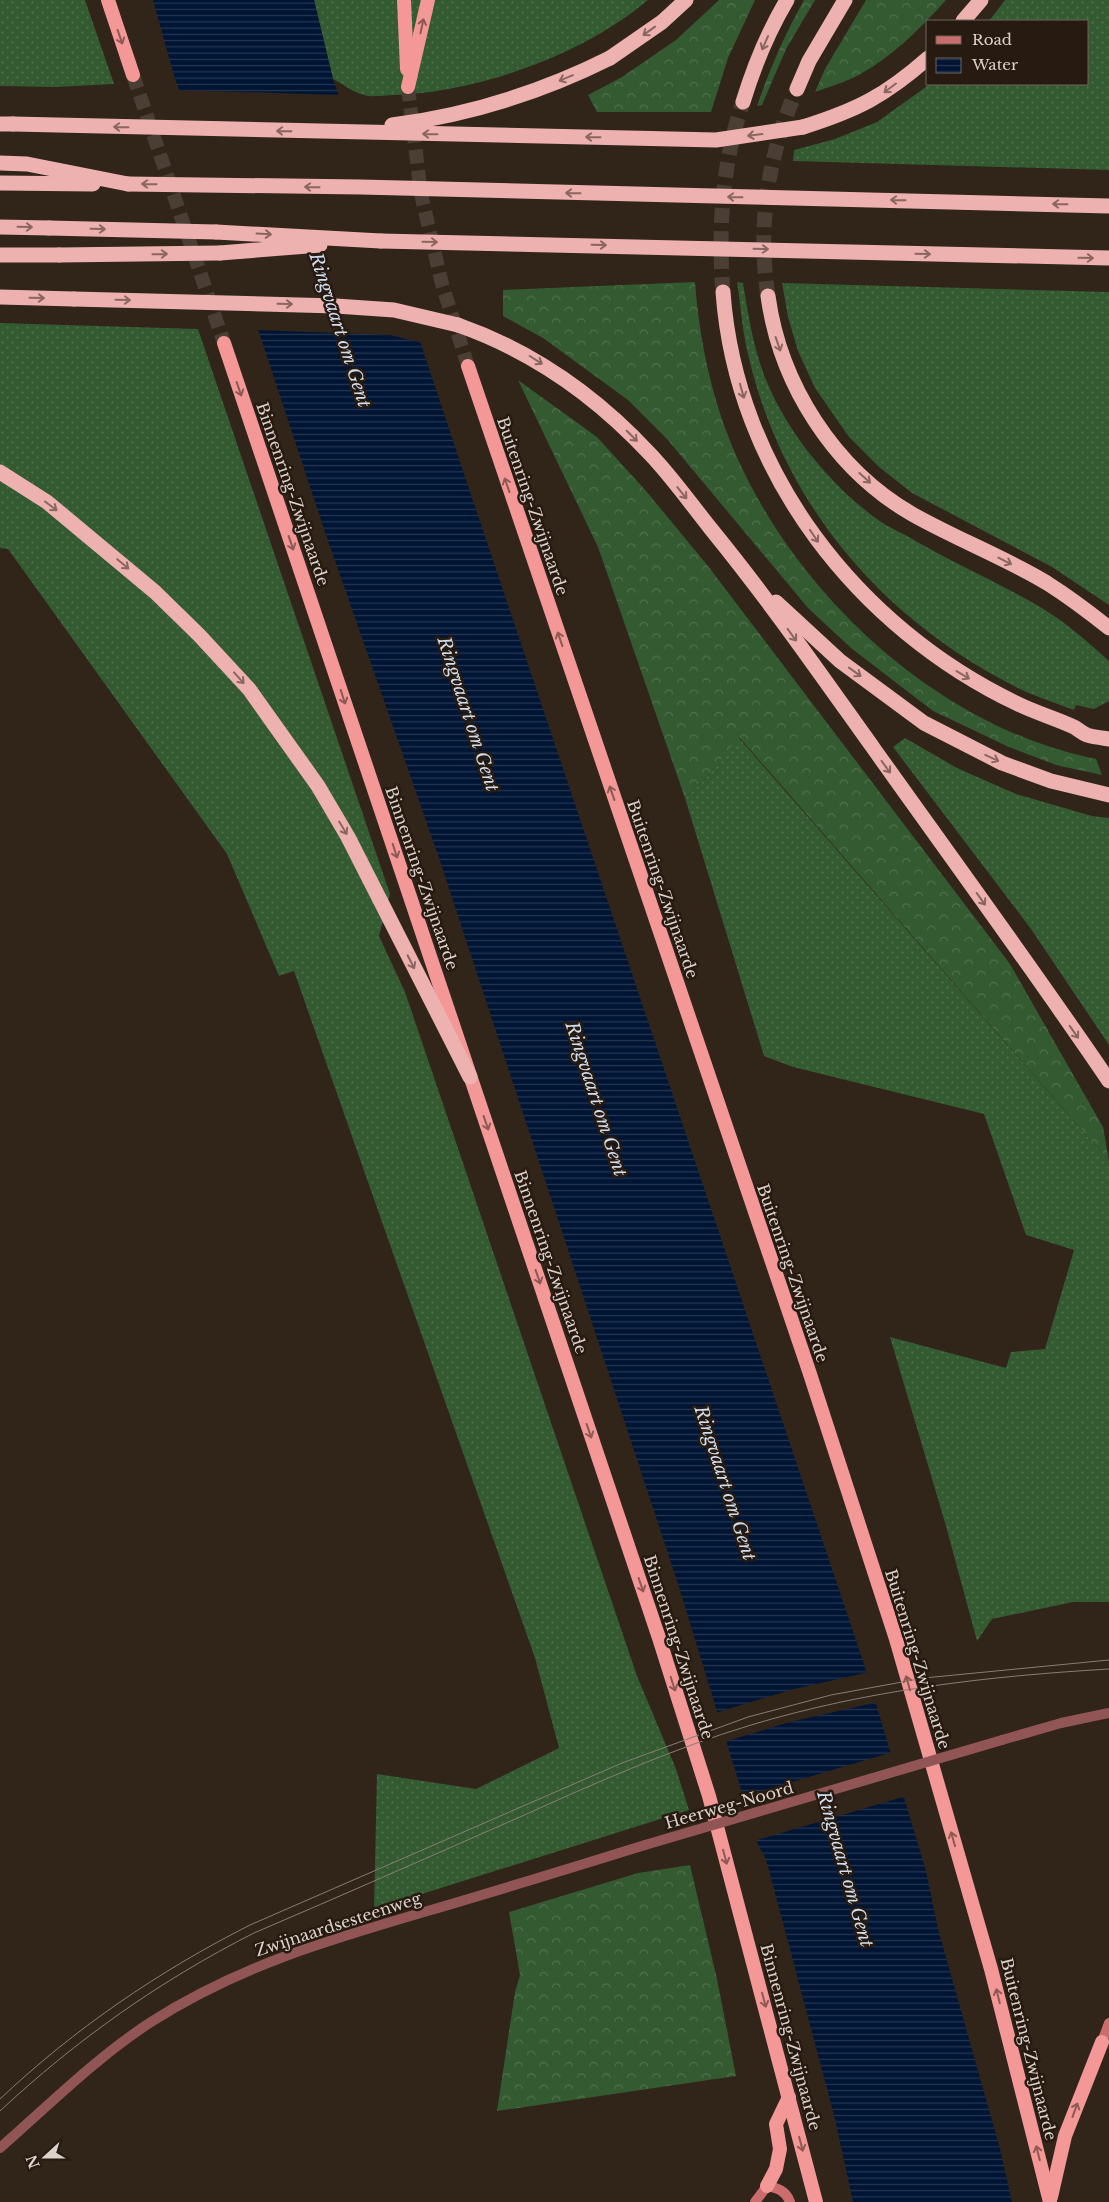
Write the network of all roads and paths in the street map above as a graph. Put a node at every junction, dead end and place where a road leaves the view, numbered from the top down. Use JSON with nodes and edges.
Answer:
{"nodes":[{"id":1,"x":108,"y":0,"type":"edge"},
{"id":2,"x":404,"y":0,"type":"edge"},
{"id":3,"x":428,"y":0,"type":"edge"},
{"id":4,"x":686,"y":0,"type":"edge"},
{"id":5,"x":787,"y":0,"type":"edge"},
{"id":6,"x":845,"y":0,"type":"edge"},
{"id":7,"x":980,"y":0,"type":"edge"},
{"id":8,"x":964,"y":20,"type":"edge"},
{"id":9,"x":926,"y":60,"type":"edge"},
{"id":10,"x":133,"y":75,"type":"tunnel mouth"},
{"id":11,"x":797,"y":89,"type":"tunnel mouth"},
{"id":12,"x":743,"y":102,"type":"tunnel mouth"},
{"id":13,"x":7,"y":124,"type":"edge"},
{"id":14,"x":332,"y":132,"type":"junction"},
{"id":15,"x":0,"y":163,"type":"edge"},
{"id":16,"x":0,"y":183,"type":"edge"},
{"id":17,"x":128,"y":184,"type":"junction"},
{"id":18,"x":1109,"y":206,"type":"edge"},
{"id":19,"x":0,"y":226,"type":"edge"},
{"id":20,"x":381,"y":241,"type":"junction"},
{"id":21,"x":0,"y":255,"type":"edge"},
{"id":22,"x":1109,"y":258,"type":"edge"},
{"id":23,"x":723,"y":292,"type":"tunnel mouth"},
{"id":24,"x":768,"y":296,"type":"tunnel mouth"},
{"id":25,"x":0,"y":298,"type":"edge"},
{"id":26,"x":224,"y":342,"type":"tunnel mouth"},
{"id":27,"x":468,"y":366,"type":"tunnel mouth"},
{"id":28,"x":0,"y":472,"type":"edge"},
{"id":29,"x":753,"y":581,"type":"junction"},
{"id":30,"x":1109,"y":628,"type":"edge"},
{"id":31,"x":1109,"y":739,"type":"edge"},
{"id":32,"x":1109,"y":795,"type":"edge"},
{"id":33,"x":470,"y":1077,"type":"junction"},
{"id":34,"x":1109,"y":1081,"type":"edge"},
{"id":35,"x":1109,"y":1713,"type":"edge"},
{"id":36,"x":645,"y":1845,"type":"joint"},
{"id":37,"x":1109,"y":2023,"type":"edge"},
{"id":38,"x":1102,"y":2042,"type":"joint"},
{"id":39,"x":789,"y":2097,"type":"junction"},
{"id":40,"x":0,"y":2148,"type":"edge"},
{"id":41,"x":767,"y":2186,"type":"junction"},
{"id":42,"x":1050,"y":2201,"type":"edge"},
{"id":43,"x":754,"y":2202,"type":"edge"},
{"id":44,"x":790,"y":2202,"type":"edge"},
{"id":45,"x":816,"y":2202,"type":"edge"}],
"edges":[{"from":1,"to":10,"type":"highway","one_way":true},
{"from":2,"to":3,"type":"highway","one_way":true},
{"from":4,"to":14,"type":"highway","one_way":true,"bridge":true},
{"from":5,"to":12,"type":"highway","one_way":true},
{"from":6,"to":11,"type":"highway"},
{"from":7,"to":8,"type":"highway"},
{"from":9,"to":14,"type":"highway","one_way":true,"bridge":true},
{"from":14,"to":13,"type":"highway","one_way":true,"bridge":true},
{"from":15,"to":17,"type":"highway"},
{"from":16,"to":17,"type":"highway"},
{"from":18,"to":17,"type":"highway","one_way":true,"bridge":true},
{"from":19,"to":20,"type":"highway","one_way":true,"bridge":true},
{"from":21,"to":20,"type":"highway","one_way":true,"bridge":true},
{"from":20,"to":22,"type":"highway","one_way":true,"bridge":true},
{"from":23,"to":31,"type":"highway","one_way":true},
{"from":24,"to":30,"type":"highway","one_way":true},
{"from":25,"to":29,"type":"highway","one_way":true,"bridge":true},
{"from":26,"to":33,"type":"highway","name":"Binnenring-Zwijnaarde","one_way":true},
{"from":42,"to":27,"type":"highway","name":"Buitenring-Zwijnaarde","one_way":true},
{"from":28,"to":33,"type":"highway","one_way":true},
{"from":29,"to":32,"type":"highway","one_way":true},
{"from":29,"to":34,"type":"highway","one_way":true},
{"from":33,"to":39,"type":"highway","name":"Binnenring-Zwijnaarde","one_way":true},
{"from":35,"to":36,"type":"street","name":"Heerweg-Noord","bridge":true},
{"from":36,"to":40,"type":"street","name":"Zwijnaardsesteenweg"},
{"from":37,"to":38,"type":"main road"},
{"from":42,"to":38,"type":"highway","one_way":true},
{"from":39,"to":41,"type":"highway"},
{"from":39,"to":45,"type":"highway","name":"Binnenring-Zwijnaarde","one_way":true},
{"from":41,"to":43,"type":"main road"},
{"from":41,"to":44,"type":"main road"}]}
